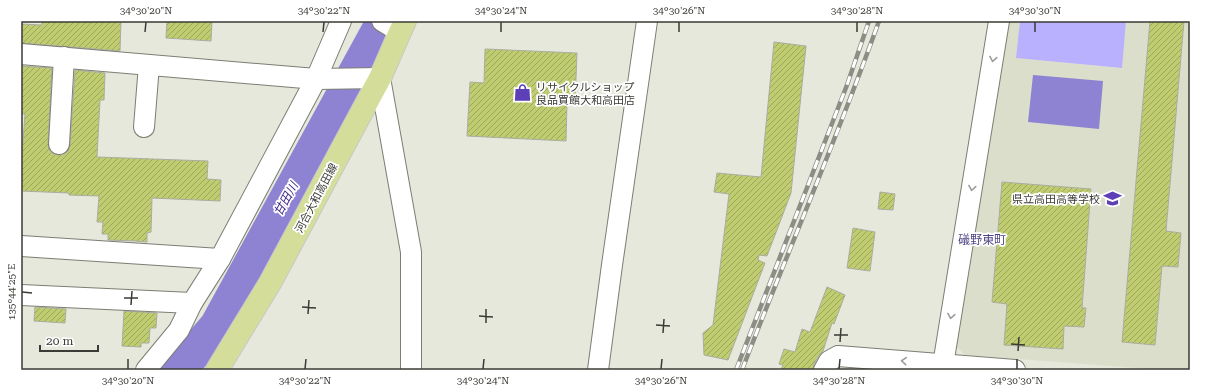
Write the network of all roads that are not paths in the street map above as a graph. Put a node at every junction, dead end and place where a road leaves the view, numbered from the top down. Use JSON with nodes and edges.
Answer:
{"nodes":[{"id":1,"x":340,"y":21,"type":"edge"},
{"id":2,"x":647,"y":21,"type":"edge"},
{"id":3,"x":999,"y":21,"type":"edge"},
{"id":4,"x":394,"y":25,"type":"edge"},
{"id":5,"x":21,"y":54,"type":"edge"},
{"id":6,"x":64,"y":58,"type":"junction"},
{"id":7,"x":149,"y":65,"type":"junction"},
{"id":8,"x":370,"y":78,"type":"junction"},
{"id":9,"x":322,"y":79,"type":"junction"},
{"id":10,"x":144,"y":127,"type":"dead end"},
{"id":11,"x":59,"y":144,"type":"dead end"},
{"id":12,"x":21,"y":246,"type":"edge"},
{"id":13,"x":220,"y":259,"type":"junction"},
{"id":14,"x":21,"y":294,"type":"edge"},
{"id":15,"x":192,"y":304,"type":"junction"},
{"id":16,"x":943,"y":365,"type":"junction"},
{"id":17,"x":146,"y":370,"type":"edge"},
{"id":18,"x":217,"y":370,"type":"edge"},
{"id":19,"x":411,"y":370,"type":"edge"},
{"id":20,"x":598,"y":370,"type":"edge"},
{"id":21,"x":824,"y":370,"type":"edge"},
{"id":22,"x":1015,"y":370,"type":"edge"}],
"edges":[{"from":1,"to":9,"type":"street"},
{"from":2,"to":20,"type":"street"},
{"from":3,"to":16,"type":"street","one_way":true},
{"from":4,"to":8,"type":"main road","name":"河合大和高田線"},
{"from":5,"to":6,"type":"street"},
{"from":6,"to":7,"type":"street"},
{"from":6,"to":11,"type":"street"},
{"from":7,"to":9,"type":"street"},
{"from":7,"to":10,"type":"street"},
{"from":8,"to":9,"type":"street"},
{"from":8,"to":18,"type":"main road","name":"河合大和高田線"},
{"from":8,"to":19,"type":"street"},
{"from":9,"to":13,"type":"street"},
{"from":12,"to":13,"type":"street"},
{"from":13,"to":15,"type":"street"},
{"from":14,"to":15,"type":"street"},
{"from":15,"to":17,"type":"street"},
{"from":16,"to":21,"type":"street","one_way":true},
{"from":16,"to":22,"type":"street"}]}
